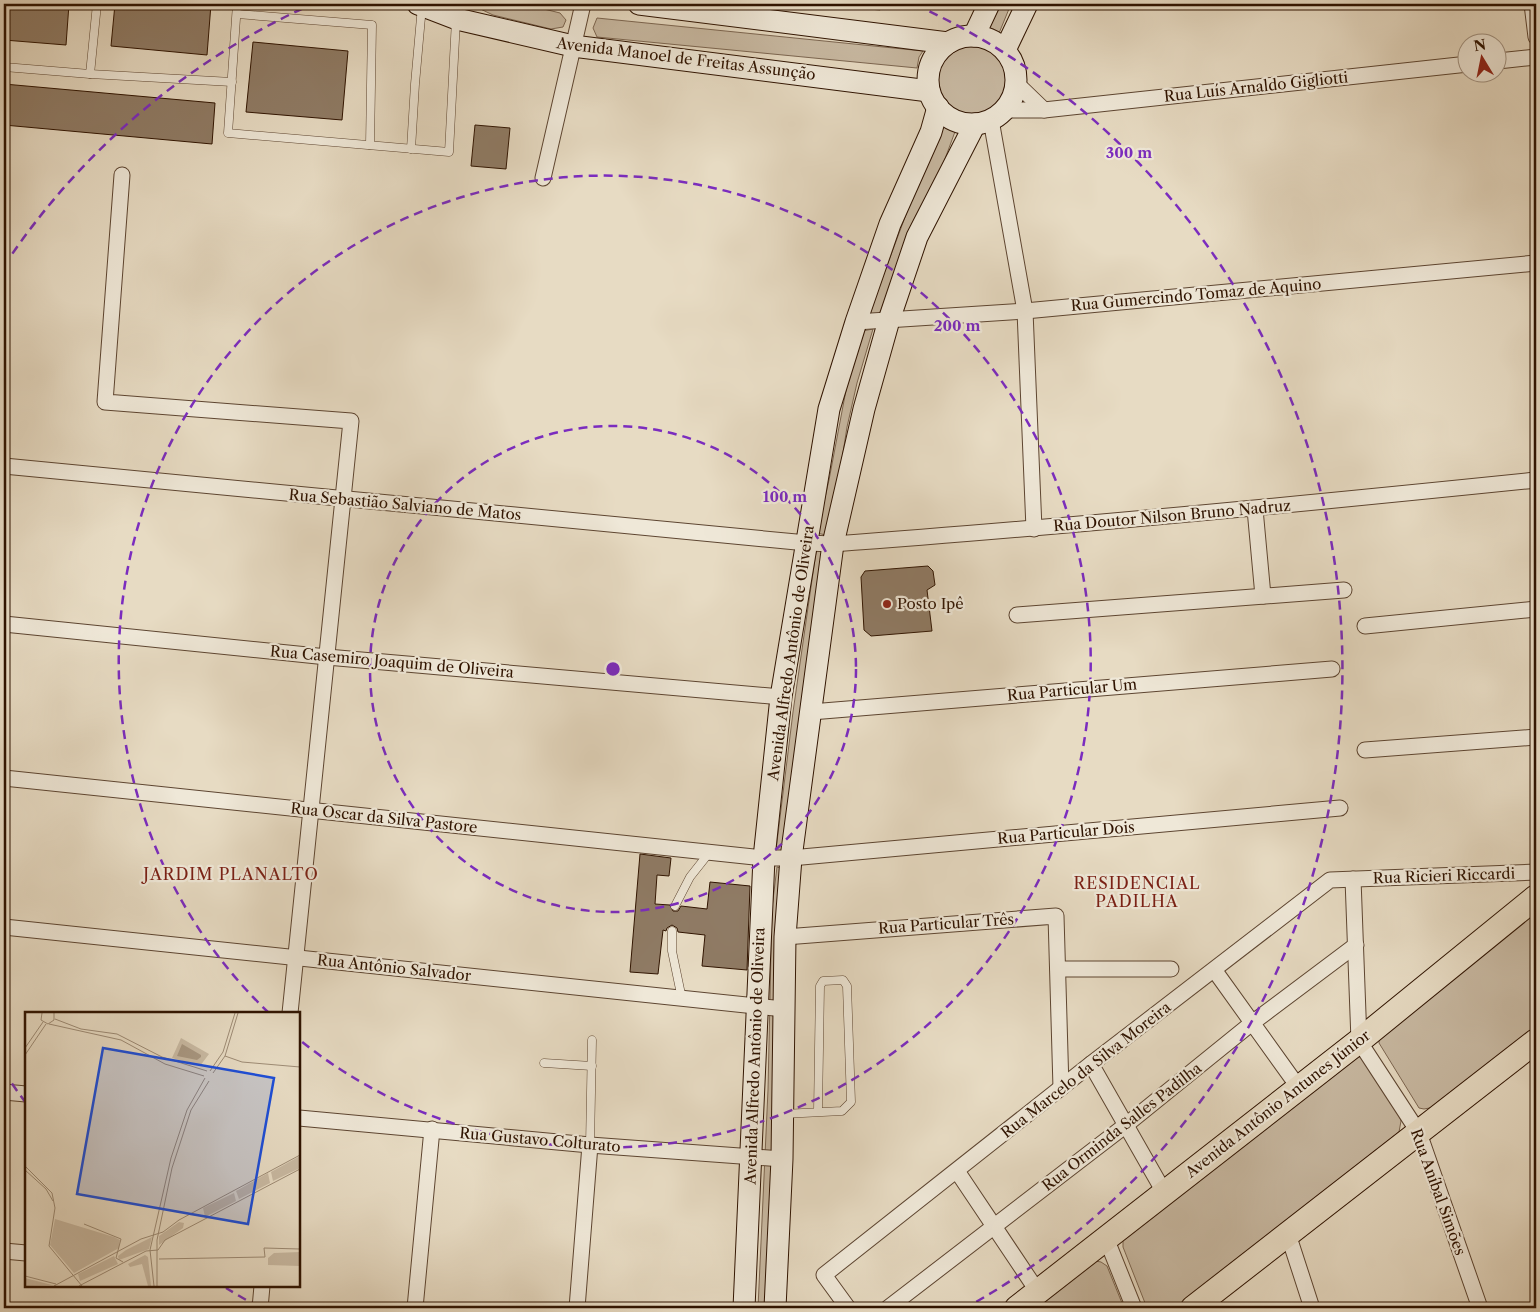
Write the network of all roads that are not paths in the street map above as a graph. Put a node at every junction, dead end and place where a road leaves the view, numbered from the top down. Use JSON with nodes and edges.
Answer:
{"nodes":[{"id":1,"x":97,"y":4,"type":"edge"},
{"id":2,"x":237,"y":4,"type":"edge"},
{"id":3,"x":421,"y":4,"type":"edge"},
{"id":4,"x":584,"y":4,"type":"edge"},
{"id":5,"x":639,"y":4,"type":"edge"},
{"id":6,"x":989,"y":4,"type":"edge"},
{"id":7,"x":1027,"y":4,"type":"edge"},
{"id":8,"x":1532,"y":4,"type":"edge"},
{"id":9,"x":237,"y":14,"type":"junction"},
{"id":10,"x":457,"y":19,"type":"junction"},
{"id":11,"x":974,"y":36,"type":"junction"},
{"id":12,"x":1536,"y":38,"type":"edge"},
{"id":13,"x":948,"y":43,"type":"junction"},
{"id":14,"x":573,"y":46,"type":"junction"},
{"id":15,"x":1005,"y":50,"type":"junction"},
{"id":16,"x":1536,"y":57,"type":"edge"},
{"id":17,"x":1508,"y":60,"type":"edge"},
{"id":18,"x":1458,"y":65,"type":"edge"},
{"id":19,"x":4,"y":67,"type":"edge"},
{"id":20,"x":90,"y":74,"type":"junction"},
{"id":21,"x":232,"y":82,"type":"junction"},
{"id":22,"x":1016,"y":82,"type":"junction"},
{"id":23,"x":933,"y":99,"type":"junction"},
{"id":24,"x":1044,"y":110,"type":"junction"},
{"id":25,"x":990,"y":118,"type":"junction"},
{"id":26,"x":370,"y":145,"type":"junction"},
{"id":27,"x":411,"y":149,"type":"junction"},
{"id":28,"x":122,"y":175,"type":"dead end"},
{"id":29,"x":543,"y":178,"type":"dead end"},
{"id":30,"x":1536,"y":263,"type":"edge"},
{"id":31,"x":1025,"y":311,"type":"junction"},
{"id":32,"x":888,"y":320,"type":"junction"},
{"id":33,"x":856,"y":322,"type":"junction"},
{"id":34,"x":4,"y":466,"type":"edge"},
{"id":35,"x":1536,"y":480,"type":"edge"},
{"id":36,"x":343,"y":499,"type":"junction"},
{"id":37,"x":1255,"y":509,"type":"junction"},
{"id":38,"x":1034,"y":529,"type":"junction"},
{"id":39,"x":807,"y":543,"type":"junction"},
{"id":40,"x":833,"y":544,"type":"junction"},
{"id":41,"x":1344,"y":590,"type":"dead end"},
{"id":42,"x":1263,"y":596,"type":"junction"},
{"id":43,"x":1536,"y":609,"type":"edge"},
{"id":44,"x":1017,"y":615,"type":"dead end"},
{"id":45,"x":4,"y":624,"type":"edge"},
{"id":46,"x":1365,"y":626,"type":"dead end"},
{"id":47,"x":327,"y":657,"type":"junction"},
{"id":48,"x":1332,"y":669,"type":"dead end"},
{"id":49,"x":781,"y":697,"type":"junction"},
{"id":50,"x":811,"y":712,"type":"junction"},
{"id":51,"x":1536,"y":737,"type":"edge"},
{"id":52,"x":1365,"y":750,"type":"dead end"},
{"id":53,"x":4,"y":778,"type":"edge"},
{"id":54,"x":1340,"y":808,"type":"dead end"},
{"id":55,"x":311,"y":810,"type":"junction"},
{"id":56,"x":710,"y":852,"type":"junction"},
{"id":57,"x":764,"y":858,"type":"junction"},
{"id":58,"x":791,"y":858,"type":"junction"},
{"id":59,"x":1536,"y":872,"type":"edge"},
{"id":60,"x":1353,"y":879,"type":"junction"},
{"id":61,"x":1536,"y":897,"type":"edge"},
{"id":62,"x":675,"y":906,"type":"dead end"},
{"id":63,"x":4,"y":927,"type":"edge"},
{"id":64,"x":672,"y":931,"type":"dead end"},
{"id":65,"x":785,"y":937,"type":"junction"},
{"id":66,"x":1356,"y":945,"type":"junction"},
{"id":67,"x":296,"y":958,"type":"junction"},
{"id":68,"x":1058,"y":969,"type":"junction"},
{"id":69,"x":1171,"y":969,"type":"dead end"},
{"id":70,"x":1215,"y":970,"type":"junction"},
{"id":71,"x":682,"y":998,"type":"junction"},
{"id":72,"x":757,"y":1006,"type":"junction"},
{"id":73,"x":784,"y":1009,"type":"junction"},
{"id":74,"x":290,"y":1012,"type":"edge"},
{"id":75,"x":1252,"y":1024,"type":"junction"},
{"id":76,"x":592,"y":1040,"type":"dead end"},
{"id":77,"x":1359,"y":1041,"type":"junction"},
{"id":78,"x":1536,"y":1041,"type":"edge"},
{"id":79,"x":544,"y":1063,"type":"dead end"},
{"id":80,"x":1091,"y":1064,"type":"junction"},
{"id":81,"x":592,"y":1066,"type":"junction"},
{"id":82,"x":1061,"y":1088,"type":"junction"},
{"id":83,"x":1298,"y":1088,"type":"junction"},
{"id":84,"x":4,"y":1092,"type":"edge"},
{"id":85,"x":25,"y":1094,"type":"edge"},
{"id":86,"x":818,"y":1111,"type":"junction"},
{"id":87,"x":782,"y":1114,"type":"junction"},
{"id":88,"x":300,"y":1118,"type":"edge"},
{"id":89,"x":1126,"y":1125,"type":"junction"},
{"id":90,"x":432,"y":1129,"type":"junction"},
{"id":91,"x":1418,"y":1133,"type":"junction"},
{"id":92,"x":590,"y":1145,"type":"junction"},
{"id":93,"x":751,"y":1157,"type":"junction"},
{"id":94,"x":782,"y":1159,"type":"junction"},
{"id":95,"x":957,"y":1171,"type":"junction"},
{"id":96,"x":1164,"y":1192,"type":"junction"},
{"id":97,"x":994,"y":1226,"type":"junction"},
{"id":98,"x":1288,"y":1234,"type":"junction"},
{"id":99,"x":1106,"y":1238,"type":"junction"},
{"id":100,"x":4,"y":1251,"type":"edge"},
{"id":101,"x":25,"y":1253,"type":"edge"},
{"id":102,"x":262,"y":1287,"type":"edge"},
{"id":103,"x":1038,"y":1292,"type":"junction"},
{"id":104,"x":260,"y":1308,"type":"edge"},
{"id":105,"x":415,"y":1308,"type":"edge"},
{"id":106,"x":577,"y":1308,"type":"edge"},
{"id":107,"x":744,"y":1308,"type":"edge"},
{"id":108,"x":775,"y":1308,"type":"edge"},
{"id":109,"x":848,"y":1308,"type":"edge"},
{"id":110,"x":888,"y":1308,"type":"edge"},
{"id":111,"x":1017,"y":1308,"type":"edge"},
{"id":112,"x":1134,"y":1308,"type":"edge"},
{"id":113,"x":1193,"y":1308,"type":"edge"},
{"id":114,"x":1312,"y":1308,"type":"edge"},
{"id":115,"x":1480,"y":1308,"type":"edge"}],
"edges":[{"from":1,"to":20,"type":"lane"},
{"from":2,"to":9,"type":"lane"},
{"from":3,"to":10,"type":"main road","name":"Avenida Manoel de Freitas Assunção"},
{"from":3,"to":27,"type":"lane"},
{"from":4,"to":14,"type":"street"},
{"from":5,"to":13,"type":"main road"},
{"from":6,"to":11,"type":"main road"},
{"from":7,"to":15,"type":"main road"},
{"from":8,"to":12,"type":"street"},
{"from":9,"to":21,"type":"lane"},
{"from":9,"to":26,"type":"lane"},
{"from":10,"to":14,"type":"main road","name":"Avenida Manoel de Freitas Assunção"},
{"from":10,"to":27,"type":"lane"},
{"from":11,"to":13,"type":"main road"},
{"from":11,"to":15,"type":"main road"},
{"from":13,"to":23,"type":"main road"},
{"from":14,"to":23,"type":"main road","name":"Avenida Manoel de Freitas Assunção"},
{"from":14,"to":29,"type":"street"},
{"from":15,"to":22,"type":"main road"},
{"from":16,"to":17,"type":"street"},
{"from":18,"to":24,"type":"street","name":"Rua Luís Arnaldo Gigliotti"},
{"from":19,"to":20,"type":"lane"},
{"from":20,"to":21,"type":"lane"},
{"from":21,"to":26,"type":"lane"},
{"from":22,"to":24,"type":"street"},
{"from":22,"to":25,"type":"main road"},
{"from":23,"to":25,"type":"main road"},
{"from":23,"to":33,"type":"main road","name":"Avenida Alfredo Antônio de Oliveira"},
{"from":24,"to":25,"type":"street","name":"Rua Luís Arnaldo Gigliotti"},
{"from":25,"to":31,"type":"street"},
{"from":25,"to":32,"type":"main road","name":"Avenida Alfredo Antônio de Oliveira"},
{"from":26,"to":27,"type":"lane"},
{"from":28,"to":36,"type":"street"},
{"from":30,"to":31,"type":"street","name":"Rua Gumercindo Tomaz de Aquino"},
{"from":31,"to":32,"type":"street","name":"Rua Gumercindo Tomaz de Aquino"},
{"from":31,"to":38,"type":"street"},
{"from":32,"to":33,"type":"street","name":"Rua Gumercindo Tomaz de Aquino"},
{"from":32,"to":40,"type":"main road","name":"Avenida Alfredo Antônio de Oliveira"},
{"from":33,"to":39,"type":"main road","name":"Avenida Alfredo Antônio de Oliveira"},
{"from":34,"to":36,"type":"street","name":"Rua Sebastião Salviano de Matos"},
{"from":35,"to":37,"type":"street","name":"Rua Doutor Nilson Bruno Nadruz"},
{"from":36,"to":39,"type":"street","name":"Rua Sebastião Salviano de Matos"},
{"from":36,"to":47,"type":"street"},
{"from":37,"to":38,"type":"street","name":"Rua Doutor Nilson Bruno Nadruz"},
{"from":37,"to":42,"type":"street"},
{"from":38,"to":40,"type":"street","name":"Rua Doutor Nilson Bruno Nadruz"},
{"from":39,"to":40,"type":"street","name":"Rua Doutor Nilson Bruno Nadruz"},
{"from":39,"to":49,"type":"main road","name":"Avenida Alfredo Antônio de Oliveira"},
{"from":40,"to":50,"type":"main road","name":"Avenida Alfredo Antônio de Oliveira"},
{"from":41,"to":42,"type":"street"},
{"from":42,"to":44,"type":"street"},
{"from":43,"to":46,"type":"street"},
{"from":45,"to":47,"type":"street","name":"Rua Casemiro Joaquim de Oliveira"},
{"from":47,"to":49,"type":"street","name":"Rua Casemiro Joaquim de Oliveira"},
{"from":47,"to":55,"type":"street"},
{"from":48,"to":50,"type":"street","name":"Rua Particular Um"},
{"from":49,"to":57,"type":"main road","name":"Avenida Alfredo Antônio de Oliveira"},
{"from":50,"to":58,"type":"main road","name":"Avenida Alfredo Antônio de Oliveira"},
{"from":51,"to":52,"type":"street"},
{"from":53,"to":55,"type":"street","name":"Rua Oscar da Silva Pastore"},
{"from":54,"to":58,"type":"street","name":"Rua Particular Dois"},
{"from":55,"to":56,"type":"street","name":"Rua Oscar da Silva Pastore"},
{"from":55,"to":67,"type":"street"},
{"from":56,"to":57,"type":"street","name":"Rua Oscar da Silva Pastore"},
{"from":56,"to":62,"type":"lane"},
{"from":57,"to":58,"type":"street","name":"Rua Particular Dois"},
{"from":57,"to":72,"type":"main road","name":"Avenida Alfredo Antônio de Oliveira"},
{"from":58,"to":65,"type":"main road","name":"Avenida Alfredo Antônio de Oliveira"},
{"from":59,"to":60,"type":"street","name":"Rua Ricieri Riccardi"},
{"from":60,"to":66,"type":"street"},
{"from":60,"to":70,"type":"street","name":"Rua Marcelo da Silva Moreira"},
{"from":61,"to":77,"type":"main road","name":"Avenida Antônio Antunes Júnior"},
{"from":63,"to":67,"type":"street","name":"Rua Antônio Salvador"},
{"from":64,"to":71,"type":"lane"},
{"from":65,"to":68,"type":"street","name":"Rua Particular Três"},
{"from":65,"to":73,"type":"main road","name":"Avenida Alfredo Antônio de Oliveira"},
{"from":66,"to":75,"type":"street","name":"Rua Orminda Salles Padilha"},
{"from":66,"to":77,"type":"street"},
{"from":67,"to":71,"type":"street","name":"Rua Antônio Salvador"},
{"from":67,"to":74,"type":"street"},
{"from":68,"to":69,"type":"street"},
{"from":68,"to":82,"type":"street","name":"Rua Particular Três"},
{"from":70,"to":75,"type":"street"},
{"from":70,"to":80,"type":"street","name":"Rua Marcelo da Silva Moreira"},
{"from":71,"to":72,"type":"street","name":"Rua Antônio Salvador"},
{"from":72,"to":73,"type":"street","name":"Rua Antônio Salvador"},
{"from":72,"to":93,"type":"main road","name":"Avenida Alfredo Antônio de Oliveira"},
{"from":73,"to":87,"type":"main road","name":"Avenida Alfredo Antônio de Oliveira"},
{"from":75,"to":83,"type":"street"},
{"from":75,"to":89,"type":"street","name":"Rua Orminda Salles Padilha"},
{"from":76,"to":81,"type":"lane"},
{"from":77,"to":83,"type":"main road","name":"Avenida Antônio Antunes Júnior"},
{"from":77,"to":91,"type":"street","name":"Rua Aníbal Simões"},
{"from":78,"to":91,"type":"main road"},
{"from":79,"to":81,"type":"lane"},
{"from":80,"to":82,"type":"street","name":"Rua Marcelo da Silva Moreira"},
{"from":80,"to":89,"type":"street"},
{"from":81,"to":92,"type":"lane"},
{"from":82,"to":95,"type":"street","name":"Rua Marcelo da Silva Moreira"},
{"from":83,"to":96,"type":"main road","name":"Avenida Antônio Antunes Júnior"},
{"from":84,"to":85,"type":"street"},
{"from":86,"to":86,"type":"lane"},
{"from":86,"to":87,"type":"lane"},
{"from":87,"to":94,"type":"main road","name":"Avenida Alfredo Antônio de Oliveira"},
{"from":88,"to":90,"type":"street","name":"Rua Gustavo Colturato"},
{"from":89,"to":96,"type":"street"},
{"from":89,"to":97,"type":"street","name":"Rua Orminda Salles Padilha"},
{"from":90,"to":92,"type":"street","name":"Rua Gustavo Colturato"},
{"from":90,"to":105,"type":"street"},
{"from":91,"to":98,"type":"main road"},
{"from":91,"to":115,"type":"street","name":"Rua Aníbal Simões"},
{"from":92,"to":93,"type":"street","name":"Rua Gustavo Colturato"},
{"from":92,"to":106,"type":"street"},
{"from":93,"to":94,"type":"street","name":"Rua Gustavo Colturato"},
{"from":93,"to":107,"type":"main road","name":"Avenida Alfredo Antônio de Oliveira"},
{"from":94,"to":108,"type":"main road","name":"Avenida Alfredo Antônio de Oliveira"},
{"from":95,"to":97,"type":"street"},
{"from":95,"to":109,"type":"street","name":"Rua Marcelo da Silva Moreira"},
{"from":96,"to":99,"type":"main road","name":"Avenida Antônio Antunes Júnior"},
{"from":97,"to":103,"type":"street"},
{"from":97,"to":110,"type":"street","name":"Rua Orminda Salles Padilha"},
{"from":98,"to":113,"type":"main road"},
{"from":98,"to":114,"type":"street"},
{"from":99,"to":103,"type":"main road","name":"Avenida Antônio Antunes Júnior"},
{"from":99,"to":112,"type":"street"},
{"from":100,"to":101,"type":"street"},
{"from":102,"to":104,"type":"street"},
{"from":103,"to":111,"type":"main road","name":"Avenida Antônio Antunes Júnior"}]}
